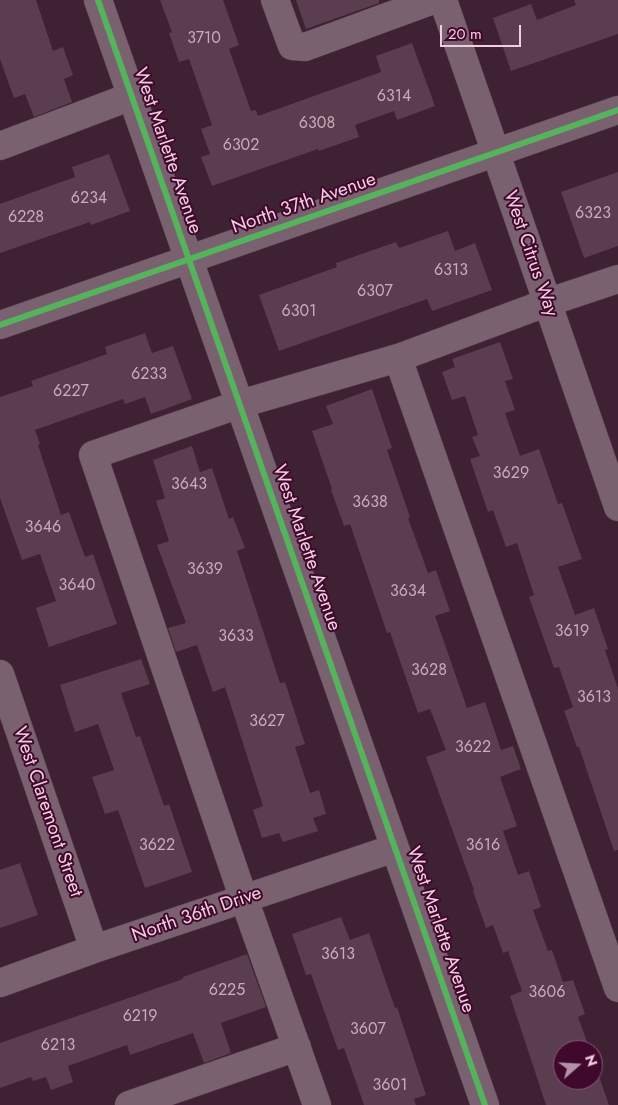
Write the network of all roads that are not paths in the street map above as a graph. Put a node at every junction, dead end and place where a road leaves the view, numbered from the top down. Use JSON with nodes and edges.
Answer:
{"nodes":[{"id":1,"x":98,"y":0,"type":"edge"},
{"id":2,"x":275,"y":0,"type":"edge"},
{"id":3,"x":433,"y":0,"type":"edge"},
{"id":4,"x":443,"y":0,"type":"edge"},
{"id":5,"x":132,"y":96,"type":"junction"},
{"id":6,"x":618,"y":110,"type":"edge"},
{"id":7,"x":0,"y":146,"type":"edge"},
{"id":8,"x":496,"y":154,"type":"junction"},
{"id":9,"x":189,"y":259,"type":"junction"},
{"id":10,"x":618,"y":279,"type":"edge"},
{"id":11,"x":546,"y":303,"type":"junction"},
{"id":12,"x":0,"y":325,"type":"edge"},
{"id":13,"x":398,"y":358,"type":"junction"},
{"id":14,"x":240,"y":404,"type":"junction"},
{"id":15,"x":618,"y":507,"type":"edge"},
{"id":16,"x":0,"y":674,"type":"edge"},
{"id":17,"x":395,"y":848,"type":"junction"},
{"id":18,"x":244,"y":899,"type":"junction"},
{"id":19,"x":94,"y":949,"type":"junction"},
{"id":20,"x":0,"y":983,"type":"edge"},
{"id":21,"x":618,"y":988,"type":"edge"},
{"id":22,"x":297,"y":1047,"type":"junction"},
{"id":23,"x":129,"y":1105,"type":"edge"},
{"id":24,"x":317,"y":1105,"type":"edge"},
{"id":25,"x":485,"y":1105,"type":"edge"}],
"edges":[{"from":1,"to":5,"type":"street","name":"West Marlette Avenue"},
{"from":2,"to":3,"type":"street"},
{"from":4,"to":8,"type":"street","name":"West Citrus Way"},
{"from":5,"to":7,"type":"street"},
{"from":5,"to":9,"type":"street","name":"West Marlette Avenue"},
{"from":6,"to":8,"type":"street","name":"North 37th Avenue"},
{"from":8,"to":9,"type":"street","name":"North 37th Avenue"},
{"from":8,"to":11,"type":"street","name":"West Citrus Way"},
{"from":9,"to":12,"type":"street","name":"North 37th Avenue"},
{"from":9,"to":14,"type":"street","name":"West Marlette Avenue"},
{"from":10,"to":11,"type":"street"},
{"from":11,"to":13,"type":"street"},
{"from":11,"to":15,"type":"street","name":"West Citrus Way"},
{"from":13,"to":14,"type":"street"},
{"from":13,"to":21,"type":"street"},
{"from":14,"to":17,"type":"street","name":"West Marlette Avenue"},
{"from":14,"to":18,"type":"street"},
{"from":16,"to":19,"type":"street","name":"West Claremont Street"},
{"from":17,"to":18,"type":"street","name":"North 36th Drive"},
{"from":17,"to":25,"type":"street","name":"West Marlette Avenue"},
{"from":18,"to":19,"type":"street","name":"North 36th Drive"},
{"from":18,"to":22,"type":"street"},
{"from":19,"to":20,"type":"street","name":"North 36th Drive"},
{"from":22,"to":23,"type":"street"},
{"from":22,"to":24,"type":"street"}]}
